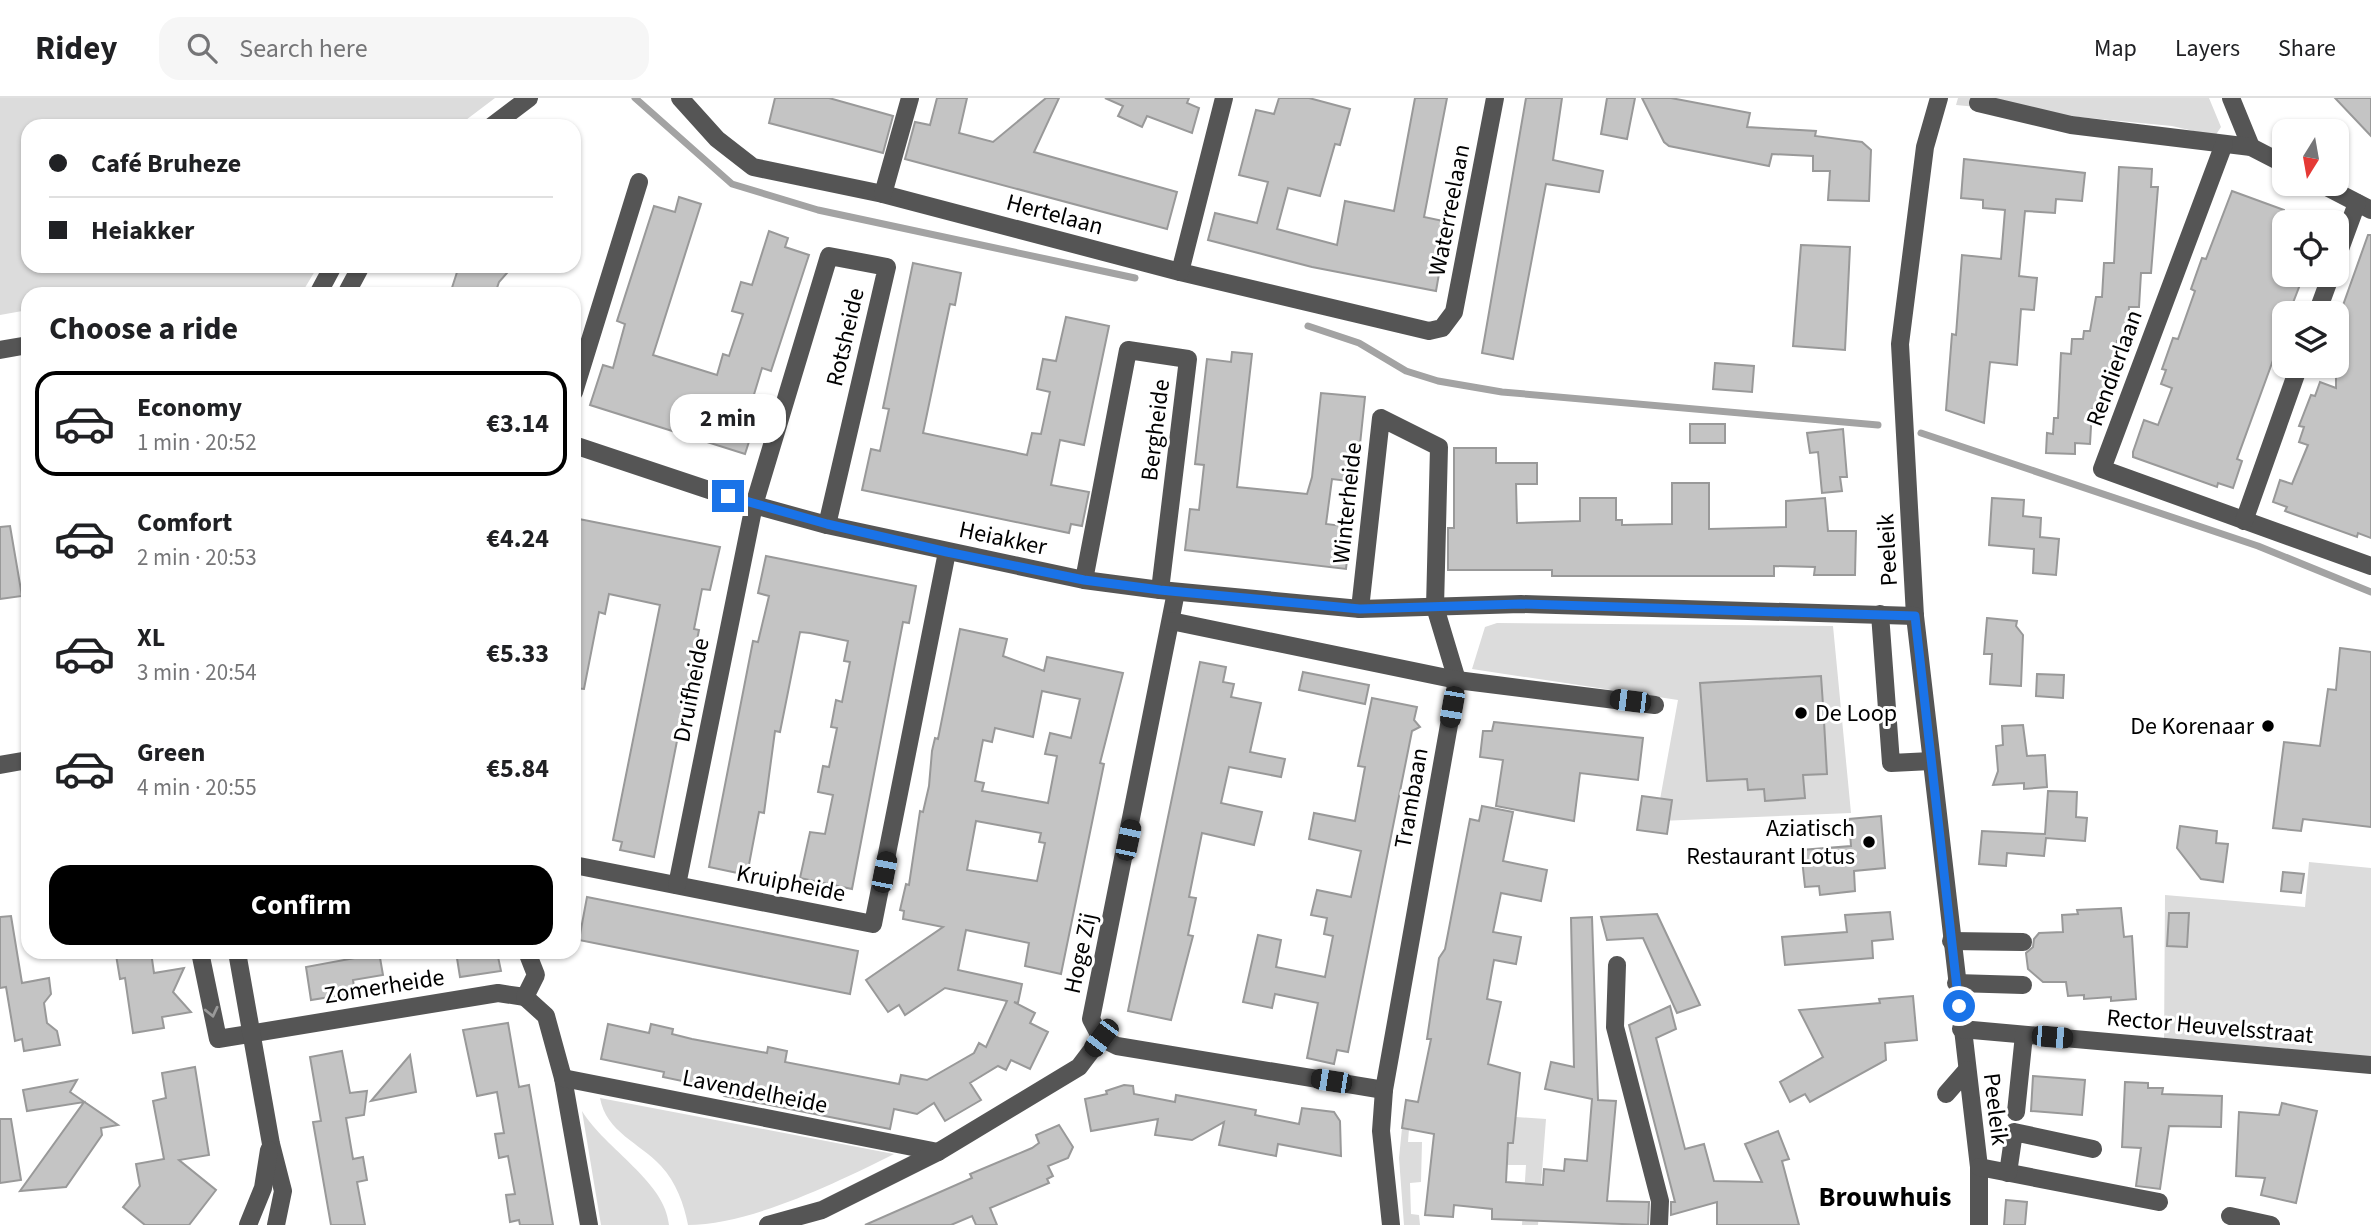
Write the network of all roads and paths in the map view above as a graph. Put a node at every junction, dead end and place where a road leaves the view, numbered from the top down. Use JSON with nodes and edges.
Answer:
{"nodes":[{"id":1,"x":529,"y":98,"type":"edge"},
{"id":2,"x":680,"y":98,"type":"edge"},
{"id":3,"x":910,"y":98,"type":"edge"},
{"id":4,"x":1224,"y":98,"type":"edge"},
{"id":5,"x":1495,"y":98,"type":"edge"},
{"id":6,"x":1940,"y":98,"type":"edge"},
{"id":7,"x":2231,"y":98,"type":"edge"},
{"id":8,"x":1978,"y":103,"type":"dead end"},
{"id":9,"x":501,"y":119,"type":"edge"},
{"id":10,"x":2224,"y":144,"type":"junction"},
{"id":11,"x":2251,"y":147,"type":"junction"},
{"id":12,"x":2272,"y":158,"type":"edge"},
{"id":13,"x":639,"y":182,"type":"dead end"},
{"id":14,"x":883,"y":194,"type":"junction"},
{"id":15,"x":2344,"y":196,"type":"edge"},
{"id":16,"x":2364,"y":206,"type":"edge"},
{"id":17,"x":2349,"y":235,"type":"edge"},
{"id":18,"x":1180,"y":272,"type":"junction"},
{"id":19,"x":1442,"y":328,"type":"joint"},
{"id":20,"x":21,"y":346,"type":"edge"},
{"id":21,"x":0,"y":350,"type":"edge"},
{"id":22,"x":581,"y":369,"type":"edge"},
{"id":23,"x":2295,"y":378,"type":"edge"},
{"id":24,"x":581,"y":447,"type":"edge"},
{"id":25,"x":754,"y":505,"type":"junction"},
{"id":26,"x":2244,"y":521,"type":"junction"},
{"id":27,"x":827,"y":524,"type":"junction"},
{"id":28,"x":947,"y":552,"type":"junction"},
{"id":29,"x":2371,"y":566,"type":"edge"},
{"id":30,"x":1084,"y":580,"type":"junction"},
{"id":31,"x":1168,"y":591,"type":"junction"},
{"id":32,"x":1435,"y":607,"type":"junction"},
{"id":33,"x":1360,"y":609,"type":"junction"},
{"id":34,"x":1880,"y":614,"type":"junction"},
{"id":35,"x":1915,"y":616,"type":"junction"},
{"id":36,"x":1171,"y":621,"type":"junction"},
{"id":37,"x":1457,"y":680,"type":"junction"},
{"id":38,"x":1655,"y":705,"type":"dead end"},
{"id":39,"x":21,"y":761,"type":"edge"},
{"id":40,"x":1931,"y":761,"type":"junction"},
{"id":41,"x":0,"y":765,"type":"edge"},
{"id":42,"x":581,"y":866,"type":"edge"},
{"id":43,"x":677,"y":885,"type":"junction"},
{"id":44,"x":1951,"y":941,"type":"junction"},
{"id":45,"x":2024,"y":942,"type":"dead end"},
{"id":46,"x":201,"y":959,"type":"edge"},
{"id":47,"x":238,"y":959,"type":"edge"},
{"id":48,"x":530,"y":959,"type":"edge"},
{"id":49,"x":1618,"y":965,"type":"dead end"},
{"id":50,"x":1956,"y":983,"type":"junction"},
{"id":51,"x":2023,"y":985,"type":"dead end"},
{"id":52,"x":525,"y":997,"type":"junction"},
{"id":53,"x":1961,"y":1029,"type":"junction"},
{"id":54,"x":251,"y":1033,"type":"junction"},
{"id":55,"x":2024,"y":1035,"type":"junction"},
{"id":56,"x":1101,"y":1038,"type":"junction"},
{"id":57,"x":2371,"y":1065,"type":"edge"},
{"id":58,"x":1966,"y":1070,"type":"junction"},
{"id":59,"x":563,"y":1077,"type":"junction"},
{"id":60,"x":1384,"y":1090,"type":"junction"},
{"id":61,"x":1946,"y":1094,"type":"dead end"},
{"id":62,"x":2016,"y":1112,"type":"dead end"},
{"id":63,"x":271,"y":1144,"type":"junction"},
{"id":64,"x":2093,"y":1149,"type":"dead end"},
{"id":65,"x":938,"y":1152,"type":"junction"},
{"id":66,"x":1979,"y":1167,"type":"junction"},
{"id":67,"x":2008,"y":1173,"type":"junction"},
{"id":68,"x":2159,"y":1202,"type":"dead end"},
{"id":69,"x":2230,"y":1216,"type":"dead end"},
{"id":70,"x":248,"y":1225,"type":"edge"},
{"id":71,"x":276,"y":1225,"type":"edge"},
{"id":72,"x":589,"y":1225,"type":"edge"},
{"id":73,"x":768,"y":1225,"type":"edge"},
{"id":74,"x":1391,"y":1225,"type":"edge"},
{"id":75,"x":1659,"y":1225,"type":"edge"},
{"id":76,"x":1979,"y":1225,"type":"edge"},
{"id":77,"x":2271,"y":1225,"type":"edge"}],
"edges":[{"from":1,"to":9,"type":"street"},
{"from":2,"to":14,"type":"street","name":"Hertelaan"},
{"from":3,"to":14,"type":"street"},
{"from":4,"to":18,"type":"street"},
{"from":5,"to":19,"type":"street","name":"Waterreelaan"},
{"from":6,"to":35,"type":"street","name":"Peeleik"},
{"from":7,"to":11,"type":"street"},
{"from":8,"to":10,"type":"street"},
{"from":10,"to":11,"type":"street"},
{"from":10,"to":26,"type":"street","name":"Rendierlaan"},
{"from":11,"to":12,"type":"street"},
{"from":13,"to":22,"type":"street"},
{"from":14,"to":18,"type":"street","name":"Hertelaan"},
{"from":15,"to":16,"type":"street"},
{"from":16,"to":17,"type":"street"},
{"from":18,"to":19,"type":"street","name":"Hertelaan"},
{"from":20,"to":21,"type":"street"},
{"from":23,"to":26,"type":"street"},
{"from":24,"to":25,"type":"street","name":"Heiakker"},
{"from":25,"to":27,"type":"street","name":"Heiakker"},
{"from":25,"to":27,"type":"street","name":"Rotsheide"},
{"from":25,"to":43,"type":"street","name":"Druifheide"},
{"from":26,"to":29,"type":"street","name":"Rendierlaan"},
{"from":27,"to":28,"type":"street","name":"Heiakker"},
{"from":28,"to":30,"type":"street","name":"Heiakker"},
{"from":28,"to":43,"type":"street","name":"Kruipheide"},
{"from":30,"to":31,"type":"street","name":"Heiakker"},
{"from":30,"to":31,"type":"street","name":"Bergheide"},
{"from":31,"to":33,"type":"street","name":"Heiakker"},
{"from":31,"to":36,"type":"street","name":"Hoge Zij"},
{"from":32,"to":33,"type":"street","name":"Heiakker"},
{"from":32,"to":33,"type":"street","name":"Winterheide"},
{"from":32,"to":34,"type":"street"},
{"from":32,"to":37,"type":"street","name":"Trambaan"},
{"from":34,"to":35,"type":"street"},
{"from":34,"to":40,"type":"street"},
{"from":35,"to":40,"type":"street","name":"Peeleik"},
{"from":36,"to":37,"type":"street"},
{"from":36,"to":56,"type":"street","name":"Hoge Zij"},
{"from":37,"to":38,"type":"street"},
{"from":37,"to":60,"type":"street","name":"Trambaan"},
{"from":39,"to":41,"type":"street"},
{"from":40,"to":44,"type":"street","name":"Peeleik"},
{"from":42,"to":43,"type":"street","name":"Kruipheide"},
{"from":44,"to":45,"type":"street"},
{"from":44,"to":50,"type":"street","name":"Peeleik"},
{"from":46,"to":54,"type":"street","name":"Zomerheide","one_way":true},
{"from":47,"to":54,"type":"street"},
{"from":48,"to":52,"type":"street"},
{"from":49,"to":75,"type":"street"},
{"from":50,"to":51,"type":"street"},
{"from":50,"to":53,"type":"street","name":"Peeleik"},
{"from":52,"to":54,"type":"street","name":"Zomerheide"},
{"from":52,"to":59,"type":"street"},
{"from":53,"to":55,"type":"street","name":"Rector Heuvelsstraat"},
{"from":53,"to":58,"type":"street","name":"Peeleik"},
{"from":54,"to":63,"type":"street"},
{"from":55,"to":57,"type":"street","name":"Rector Heuvelsstraat"},
{"from":55,"to":62,"type":"street"},
{"from":56,"to":60,"type":"street"},
{"from":56,"to":65,"type":"street"},
{"from":58,"to":61,"type":"street"},
{"from":58,"to":66,"type":"street","name":"Peeleik"},
{"from":59,"to":65,"type":"street","name":"Lavendelheide"},
{"from":59,"to":72,"type":"street"},
{"from":60,"to":74,"type":"street","name":"Trambaan"},
{"from":63,"to":70,"type":"street"},
{"from":63,"to":71,"type":"street"},
{"from":64,"to":67,"type":"street"},
{"from":65,"to":73,"type":"street"},
{"from":66,"to":67,"type":"street","name":"Peeleik"},
{"from":66,"to":76,"type":"street","name":"Peeleik"},
{"from":67,"to":68,"type":"street","name":"Peeleik"},
{"from":69,"to":77,"type":"street"}]}
